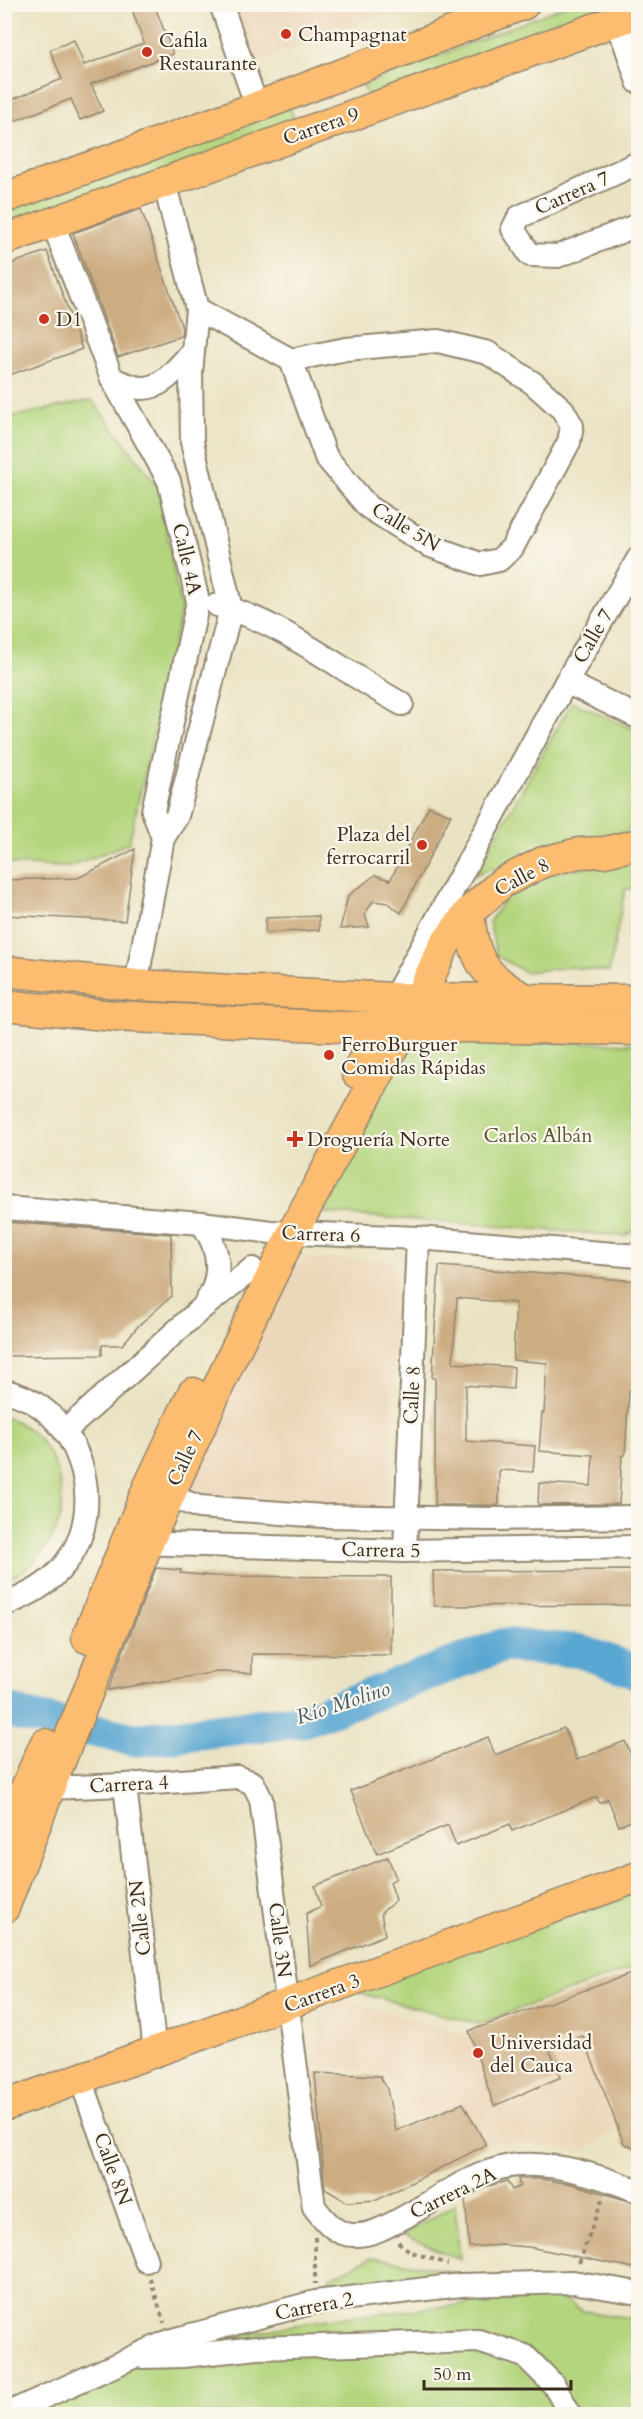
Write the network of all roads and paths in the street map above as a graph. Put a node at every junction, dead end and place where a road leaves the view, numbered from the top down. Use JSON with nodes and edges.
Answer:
{"nodes":[{"id":1,"x":221,"y":4,"type":"edge"},
{"id":2,"x":524,"y":4,"type":"edge"},
{"id":3,"x":626,"y":18,"type":"edge"},
{"id":4,"x":639,"y":82,"type":"edge"},
{"id":5,"x":315,"y":85,"type":"junction"},
{"id":6,"x":257,"y":107,"type":"junction"},
{"id":7,"x":330,"y":123,"type":"junction"},
{"id":8,"x":639,"y":163,"type":"edge"},
{"id":9,"x":164,"y":182,"type":"junction"},
{"id":10,"x":4,"y":198,"type":"edge"},
{"id":11,"x":53,"y":223,"type":"junction"},
{"id":12,"x":639,"y":225,"type":"edge"},
{"id":13,"x":4,"y":240,"type":"edge"},
{"id":14,"x":197,"y":309,"type":"junction"},
{"id":15,"x":193,"y":351,"type":"junction"},
{"id":16,"x":291,"y":360,"type":"junction"},
{"id":17,"x":112,"y":379,"type":"junction"},
{"id":18,"x":639,"y":560,"type":"edge"},
{"id":19,"x":198,"y":601,"type":"junction"},
{"id":20,"x":231,"y":609,"type":"junction"},
{"id":21,"x":566,"y":682,"type":"junction"},
{"id":22,"x":402,"y":704,"type":"dead end"},
{"id":23,"x":639,"y":717,"type":"edge"},
{"id":24,"x":162,"y":838,"type":"junction"},
{"id":25,"x":639,"y":844,"type":"edge"},
{"id":26,"x":469,"y":912,"type":"junction"},
{"id":27,"x":4,"y":971,"type":"edge"},
{"id":28,"x":136,"y":985,"type":"junction"},
{"id":29,"x":406,"y":998,"type":"junction"},
{"id":30,"x":529,"y":1000,"type":"junction"},
{"id":31,"x":639,"y":1000,"type":"edge"},
{"id":32,"x":4,"y":1005,"type":"edge"},
{"id":33,"x":392,"y":1026,"type":"junction"},
{"id":34,"x":639,"y":1030,"type":"edge"},
{"id":35,"x":4,"y":1208,"type":"edge"},
{"id":36,"x":202,"y":1223,"type":"junction"},
{"id":37,"x":282,"y":1232,"type":"junction"},
{"id":38,"x":418,"y":1238,"type":"junction"},
{"id":39,"x":639,"y":1256,"type":"edge"},
{"id":40,"x":252,"y":1269,"type":"junction"},
{"id":41,"x":202,"y":1308,"type":"junction"},
{"id":42,"x":4,"y":1391,"type":"edge"},
{"id":43,"x":65,"y":1431,"type":"junction"},
{"id":44,"x":158,"y":1492,"type":"junction"},
{"id":45,"x":323,"y":1515,"type":"junction"},
{"id":46,"x":406,"y":1516,"type":"junction"},
{"id":47,"x":639,"y":1517,"type":"edge"},
{"id":48,"x":490,"y":1519,"type":"junction"},
{"id":49,"x":136,"y":1543,"type":"junction"},
{"id":50,"x":639,"y":1547,"type":"edge"},
{"id":51,"x":491,"y":1549,"type":"junction"},
{"id":52,"x":323,"y":1550,"type":"junction"},
{"id":53,"x":405,"y":1551,"type":"junction"},
{"id":54,"x":4,"y":1605,"type":"edge"},
{"id":55,"x":253,"y":1783,"type":"joint"},
{"id":56,"x":33,"y":1785,"type":"edge"},
{"id":57,"x":125,"y":1785,"type":"junction"},
{"id":58,"x":4,"y":1838,"type":"edge"},
{"id":59,"x":639,"y":1877,"type":"edge"},
{"id":60,"x":4,"y":1908,"type":"edge"},
{"id":61,"x":288,"y":2005,"type":"junction"},
{"id":62,"x":155,"y":2052,"type":"junction"},
{"id":63,"x":80,"y":2077,"type":"junction"},
{"id":64,"x":4,"y":2106,"type":"edge"},
{"id":65,"x":609,"y":2179,"type":"junction"},
{"id":66,"x":639,"y":2191,"type":"edge"},
{"id":67,"x":314,"y":2207,"type":"junction"},
{"id":68,"x":146,"y":2261,"type":"joint"},
{"id":69,"x":573,"y":2282,"type":"junction"},
{"id":70,"x":639,"y":2293,"type":"edge"},
{"id":71,"x":315,"y":2301,"type":"junction"},
{"id":72,"x":169,"y":2341,"type":"junction"},
{"id":73,"x":130,"y":2357,"type":"junction"},
{"id":74,"x":6,"y":2415,"type":"edge"},
{"id":75,"x":570,"y":2415,"type":"edge"}],
"edges":[{"from":1,"to":6,"type":"street"},
{"from":2,"to":5,"type":"main road","name":"Carrera 9"},
{"from":3,"to":4,"type":"street"},
{"from":3,"to":7,"type":"main road","name":"Carrera 9"},
{"from":5,"to":6,"type":"main road","name":"Carrera 9"},
{"from":5,"to":7,"type":"main road"},
{"from":6,"to":10,"type":"main road","name":"Carrera 9"},
{"from":7,"to":9,"type":"main road","name":"Carrera 9"},
{"from":8,"to":12,"type":"street","name":"Carrera 7"},
{"from":9,"to":11,"type":"main road","name":"Carrera 9"},
{"from":9,"to":14,"type":"street"},
{"from":11,"to":13,"type":"main road","name":"Carrera 9"},
{"from":11,"to":17,"type":"street","name":"Calle 4A"},
{"from":14,"to":15,"type":"street"},
{"from":14,"to":16,"type":"street"},
{"from":15,"to":17,"type":"street"},
{"from":15,"to":20,"type":"street"},
{"from":16,"to":16,"type":"street","name":"Calle 5N"},
{"from":17,"to":19,"type":"street","name":"Calle 4A"},
{"from":18,"to":21,"type":"street","name":"Calle 7"},
{"from":19,"to":20,"type":"street"},
{"from":19,"to":24,"type":"street","name":"Calle 4A"},
{"from":20,"to":22,"type":"street"},
{"from":20,"to":24,"type":"street"},
{"from":21,"to":23,"type":"street"},
{"from":21,"to":29,"type":"street","name":"Calle 7"},
{"from":24,"to":28,"type":"street","name":"Calle 4A"},
{"from":25,"to":26,"type":"main road","name":"Calle 8"},
{"from":26,"to":29,"type":"main road","name":"Calle 8"},
{"from":26,"to":30,"type":"main road"},
{"from":27,"to":28,"type":"main road"},
{"from":28,"to":29,"type":"main road"},
{"from":29,"to":30,"type":"main road"},
{"from":29,"to":33,"type":"main road","name":"Calle 8"},
{"from":30,"to":31,"type":"main road"},
{"from":32,"to":33,"type":"main road"},
{"from":33,"to":34,"type":"main road"},
{"from":33,"to":37,"type":"main road","name":"Calle 7"},
{"from":33,"to":37,"type":"main road","name":"Calle 7"},
{"from":35,"to":36,"type":"street","name":"Carrera 6"},
{"from":36,"to":37,"type":"street","name":"Carrera 6"},
{"from":36,"to":41,"type":"street"},
{"from":37,"to":38,"type":"street","name":"Carrera 6"},
{"from":37,"to":40,"type":"main road","name":"Calle 7"},
{"from":37,"to":44,"type":"main road","name":"Calle 7"},
{"from":38,"to":39,"type":"street","name":"Carrera 6"},
{"from":38,"to":46,"type":"street","name":"Calle 8"},
{"from":40,"to":41,"type":"street"},
{"from":40,"to":44,"type":"main road","name":"Calle 7"},
{"from":41,"to":43,"type":"street"},
{"from":42,"to":43,"type":"street"},
{"from":43,"to":54,"type":"street"},
{"from":44,"to":45,"type":"street","name":"Carrera 5"},
{"from":44,"to":49,"type":"main road","name":"Calle 7"},
{"from":45,"to":46,"type":"street","name":"Carrera 5"},
{"from":45,"to":52,"type":"street"},
{"from":46,"to":48,"type":"street","name":"Carrera 5"},
{"from":46,"to":53,"type":"street","name":"Calle 8"},
{"from":47,"to":48,"type":"street","name":"Carrera 5"},
{"from":48,"to":51,"type":"street"},
{"from":49,"to":52,"type":"street","name":"Carrera 5"},
{"from":49,"to":56,"type":"main road","name":"Calle 7"},
{"from":50,"to":51,"type":"street","name":"Carrera 5"},
{"from":51,"to":53,"type":"street","name":"Carrera 5"},
{"from":52,"to":53,"type":"street","name":"Carrera 5"},
{"from":55,"to":57,"type":"street","name":"Carrera 4"},
{"from":55,"to":61,"type":"street","name":"Calle 3N"},
{"from":56,"to":57,"type":"street","name":"Carrera 4"},
{"from":56,"to":58,"type":"main road","name":"Calle 7"},
{"from":56,"to":60,"type":"main road","name":"Calle 7"},
{"from":57,"to":62,"type":"street","name":"Calle 2N"},
{"from":59,"to":61,"type":"main road","name":"Carrera 3"},
{"from":61,"to":62,"type":"main road","name":"Carrera 3"},
{"from":61,"to":67,"type":"street","name":"Calle 3N"},
{"from":62,"to":63,"type":"main road","name":"Carrera 3"},
{"from":63,"to":64,"type":"main road","name":"Carrera 3"},
{"from":63,"to":68,"type":"street","name":"Calle 8N"},
{"from":65,"to":66,"type":"street","name":"Carrera 2A"},
{"from":65,"to":67,"type":"street","name":"Carrera 2A"},
{"from":65,"to":69,"type":"path"},
{"from":67,"to":71,"type":"path"},
{"from":68,"to":72,"type":"path"},
{"from":69,"to":70,"type":"street","name":"Carrera 2"},
{"from":69,"to":71,"type":"street","name":"Carrera 2"},
{"from":71,"to":72,"type":"street","name":"Carrera 2"},
{"from":72,"to":73,"type":"street","name":"Carrera 2"},
{"from":73,"to":74,"type":"street","name":"Carrera 2"},
{"from":73,"to":75,"type":"street"}]}
